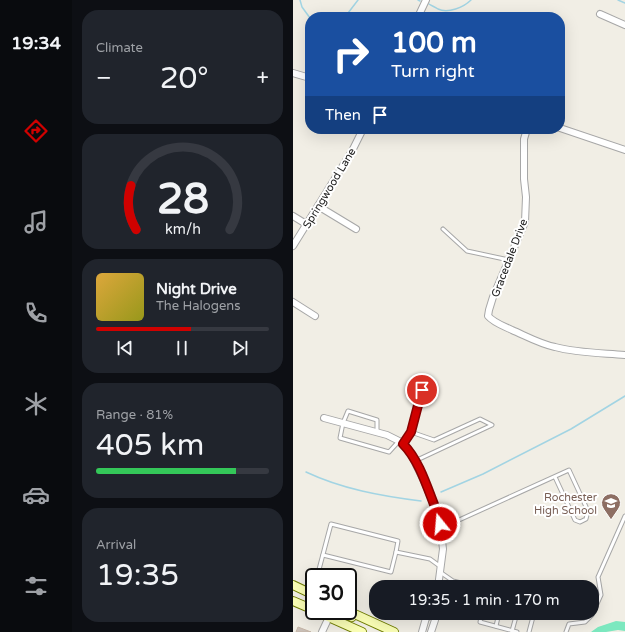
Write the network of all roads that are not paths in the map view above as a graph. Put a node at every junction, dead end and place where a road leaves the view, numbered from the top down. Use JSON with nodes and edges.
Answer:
{"nodes":[{"id":1,"x":426,"y":0,"type":"edge"},
{"id":2,"x":420,"y":12,"type":"edge"},
{"id":3,"x":600,"y":14,"type":"dead end"},
{"id":4,"x":625,"y":25,"type":"edge"},
{"id":5,"x":293,"y":73,"type":"edge"},
{"id":6,"x":305,"y":77,"type":"edge"},
{"id":7,"x":565,"y":130,"type":"edge"},
{"id":8,"x":360,"y":134,"type":"edge"},
{"id":9,"x":526,"y":134,"type":"edge"},
{"id":10,"x":625,"y":150,"type":"edge"},
{"id":11,"x":318,"y":206,"type":"junction"},
{"id":12,"x":293,"y":216,"type":"edge"},
{"id":13,"x":306,"y":224,"type":"junction"},
{"id":14,"x":356,"y":228,"type":"dead end"},
{"id":15,"x":443,"y":229,"type":"dead end"},
{"id":16,"x":293,"y":246,"type":"edge"},
{"id":17,"x":509,"y":260,"type":"junction"},
{"id":18,"x":293,"y":302,"type":"edge"},
{"id":19,"x":315,"y":316,"type":"dead end"},
{"id":20,"x":625,"y":355,"type":"edge"},
{"id":21,"x":422,"y":390,"type":"dead end"},
{"id":22,"x":324,"y":418,"type":"dead end"},
{"id":23,"x":343,"y":423,"type":"junction"},
{"id":24,"x":377,"y":432,"type":"junction"},
{"id":25,"x":411,"y":432,"type":"junction"},
{"id":26,"x":401,"y":443,"type":"junction"},
{"id":27,"x":415,"y":461,"type":"junction"},
{"id":28,"x":555,"y":477,"type":"junction"},
{"id":29,"x":625,"y":516,"type":"edge"},
{"id":30,"x":624,"y":521,"type":"edge"},
{"id":31,"x":440,"y":524,"type":"junction"},
{"id":32,"x":396,"y":552,"type":"junction"},
{"id":33,"x":323,"y":555,"type":"junction"},
{"id":34,"x":319,"y":568,"type":"edge"},
{"id":35,"x":441,"y":569,"type":"junction"},
{"id":36,"x":439,"y":580,"type":"edge"},
{"id":37,"x":452,"y":580,"type":"edge"},
{"id":38,"x":293,"y":585,"type":"edge"},
{"id":39,"x":305,"y":591,"type":"edge"},
{"id":40,"x":293,"y":601,"type":"edge"},
{"id":41,"x":305,"y":606,"type":"edge"},
{"id":42,"x":357,"y":615,"type":"edge"},
{"id":43,"x":328,"y":620,"type":"edge"},
{"id":44,"x":341,"y":620,"type":"edge"},
{"id":45,"x":357,"y":620,"type":"edge"},
{"id":46,"x":425,"y":620,"type":"edge"},
{"id":47,"x":435,"y":620,"type":"edge"},
{"id":48,"x":480,"y":620,"type":"edge"},
{"id":49,"x":497,"y":620,"type":"edge"},
{"id":50,"x":515,"y":620,"type":"edge"},
{"id":51,"x":532,"y":620,"type":"edge"},
{"id":52,"x":496,"y":626,"type":"junction"},
{"id":53,"x":511,"y":631,"type":"junction"},
{"id":54,"x":322,"y":632,"type":"edge"},
{"id":55,"x":362,"y":632,"type":"edge"},
{"id":56,"x":383,"y":632,"type":"edge"},
{"id":57,"x":394,"y":632,"type":"edge"},
{"id":58,"x":422,"y":632,"type":"edge"},
{"id":59,"x":431,"y":632,"type":"edge"},
{"id":60,"x":517,"y":632,"type":"edge"},
{"id":61,"x":529,"y":632,"type":"edge"},
{"id":62,"x":566,"y":632,"type":"edge"}],
"edges":[{"from":1,"to":2,"type":"street"},
{"from":3,"to":4,"type":"street"},
{"from":5,"to":6,"type":"street"},
{"from":7,"to":10,"type":"street"},
{"from":8,"to":11,"type":"street","name":"Springwood Lane"},
{"from":9,"to":17,"type":"street","name":"Gracedale Drive"},
{"from":11,"to":13,"type":"street","name":"Springwood Lane"},
{"from":11,"to":14,"type":"street"},
{"from":12,"to":13,"type":"street"},
{"from":13,"to":16,"type":"street","name":"Springwood Lane"},
{"from":15,"to":17,"type":"lane"},
{"from":17,"to":20,"type":"street","name":"Gracedale Drive"},
{"from":18,"to":19,"type":"street"},
{"from":21,"to":25,"type":"lane"},
{"from":22,"to":23,"type":"street"},
{"from":23,"to":24,"type":"street"},
{"from":23,"to":24,"type":"lane"},
{"from":23,"to":26,"type":"lane"},
{"from":24,"to":26,"type":"street"},
{"from":25,"to":26,"type":"lane"},
{"from":25,"to":27,"type":"lane"},
{"from":26,"to":27,"type":"street"},
{"from":27,"to":31,"type":"street"},
{"from":28,"to":28,"type":"lane"},
{"from":28,"to":31,"type":"lane"},
{"from":29,"to":30,"type":"lane"},
{"from":30,"to":62,"type":"lane"},
{"from":31,"to":35,"type":"street"},
{"from":32,"to":33,"type":"lane"},
{"from":32,"to":33,"type":"lane"},
{"from":32,"to":35,"type":"lane"},
{"from":33,"to":34,"type":"lane"},
{"from":35,"to":36,"type":"street"},
{"from":35,"to":37,"type":"lane"},
{"from":38,"to":39,"type":"main road"},
{"from":40,"to":41,"type":"main road"},
{"from":42,"to":57,"type":"main road"},
{"from":43,"to":54,"type":"street"},
{"from":44,"to":55,"type":"main road"},
{"from":45,"to":56,"type":"main road"},
{"from":46,"to":58,"type":"street"},
{"from":47,"to":59,"type":"street"},
{"from":48,"to":52,"type":"lane"},
{"from":49,"to":52,"type":"lane"},
{"from":50,"to":53,"type":"lane"},
{"from":51,"to":61,"type":"lane"},
{"from":52,"to":53,"type":"lane"},
{"from":53,"to":60,"type":"lane"}]}
